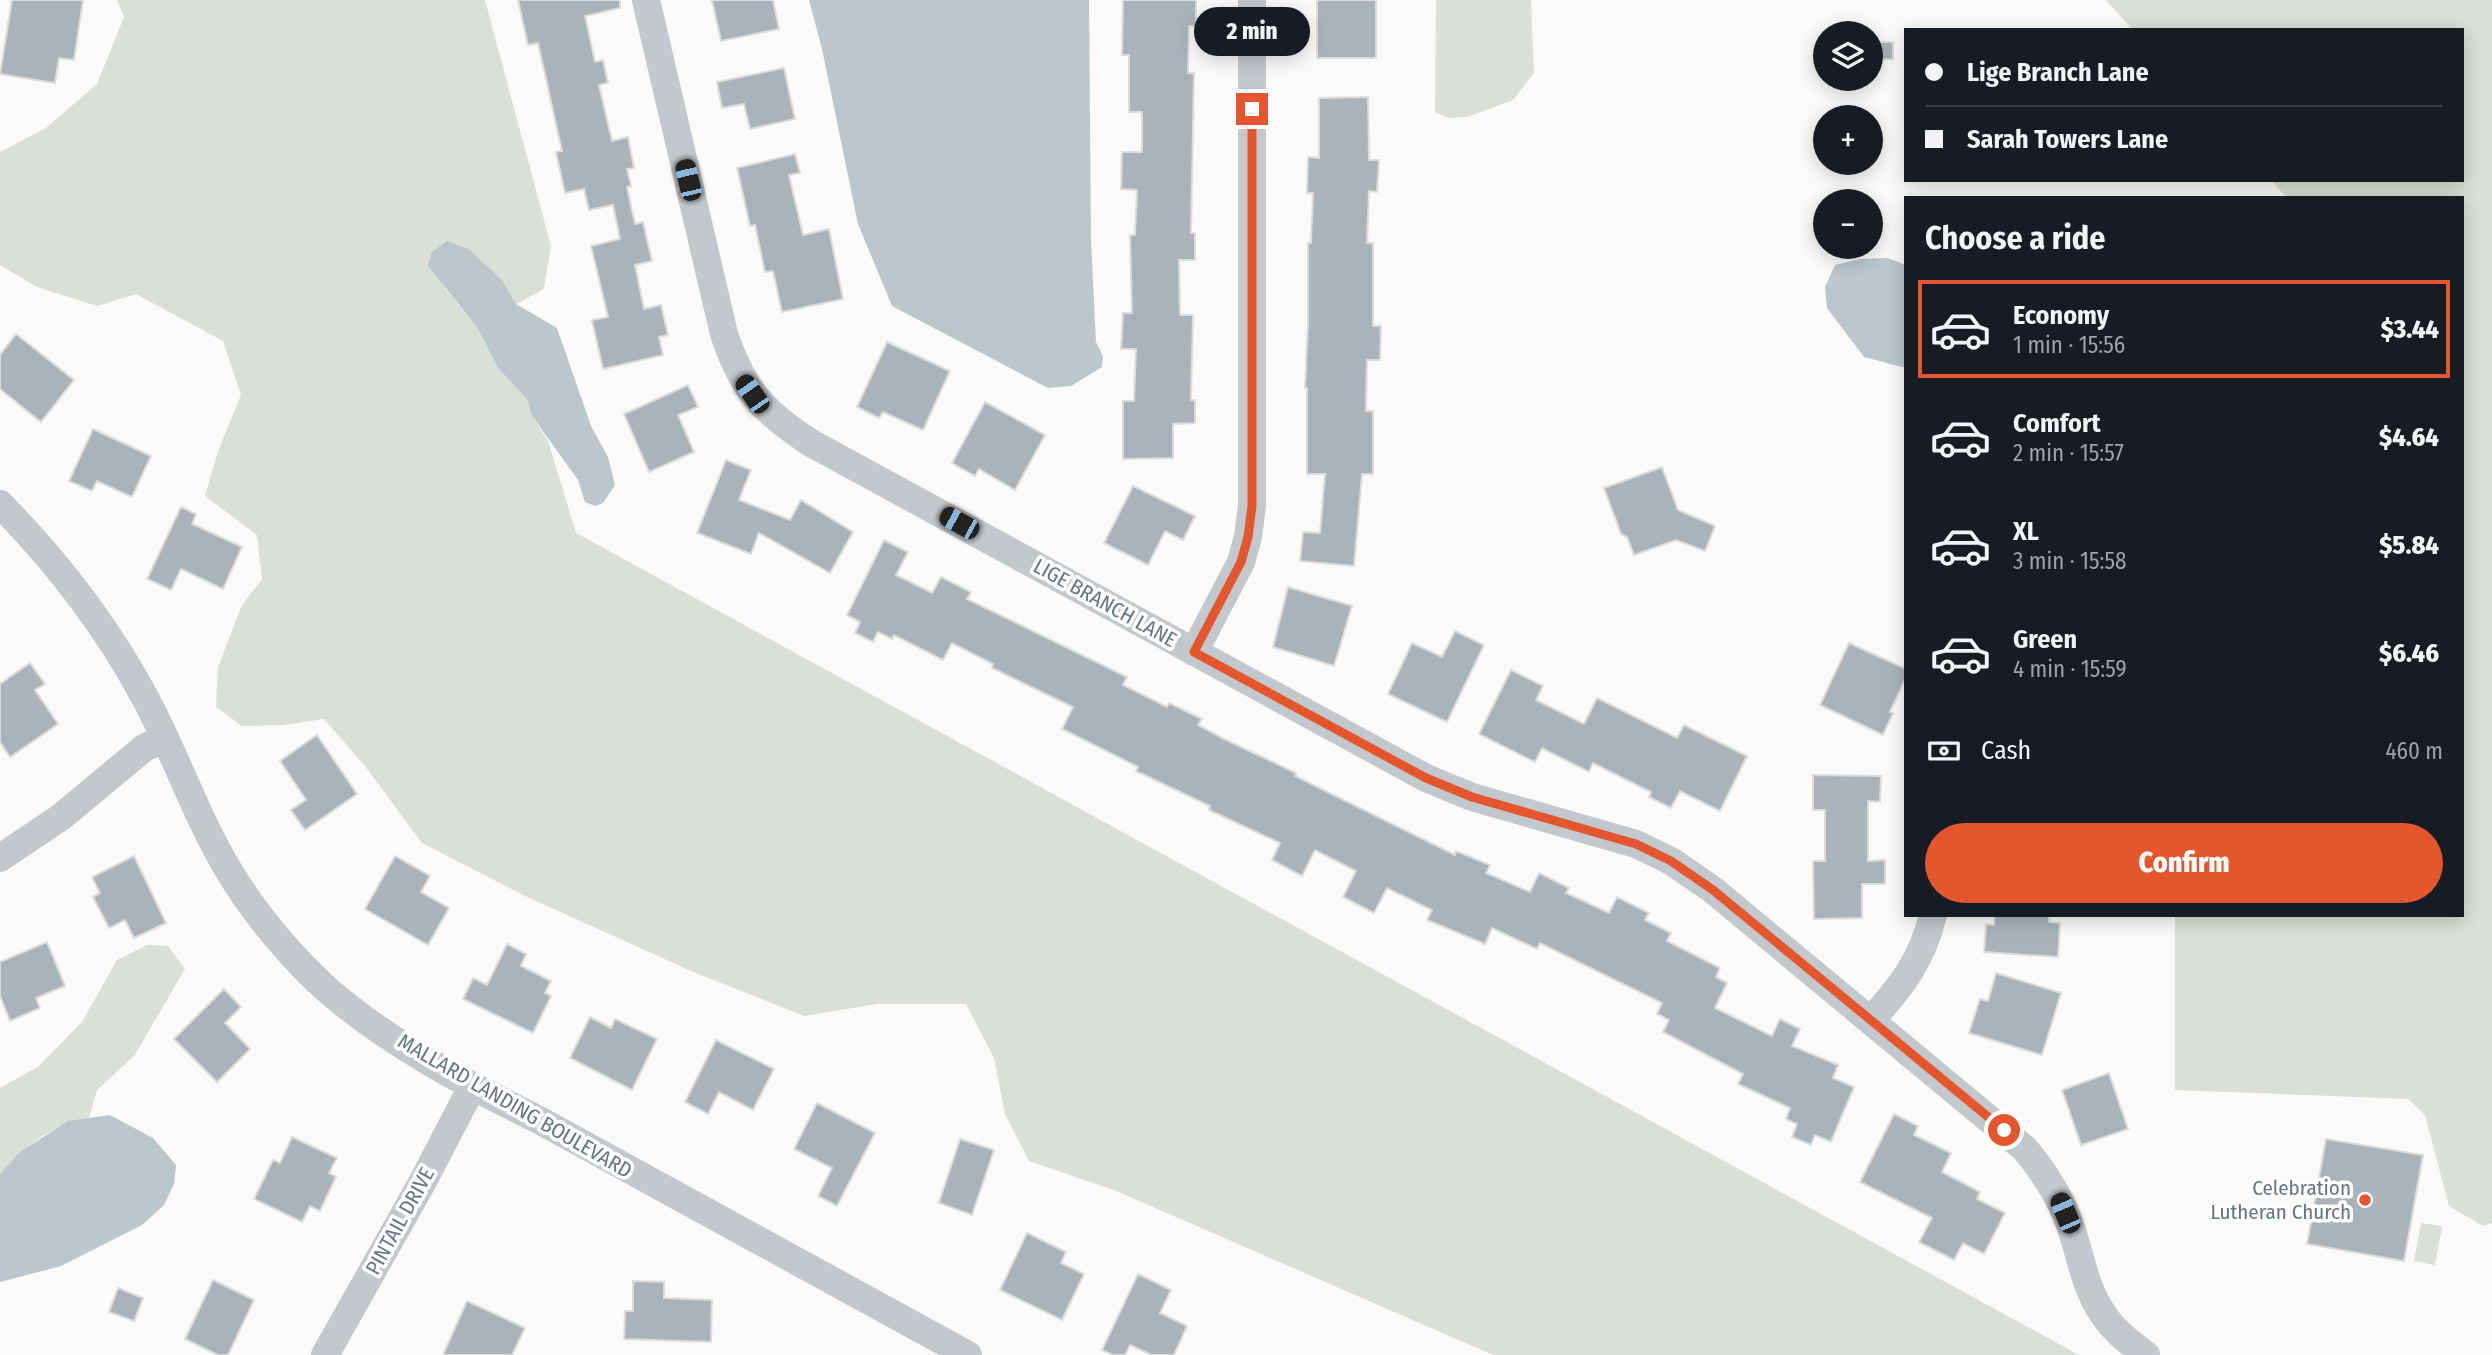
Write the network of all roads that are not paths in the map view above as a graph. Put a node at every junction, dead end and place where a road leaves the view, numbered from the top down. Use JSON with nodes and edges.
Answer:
{"nodes":[{"id":1,"x":646,"y":0,"type":"edge"},
{"id":2,"x":1252,"y":0,"type":"edge"},
{"id":3,"x":0,"y":504,"type":"edge"},
{"id":4,"x":1194,"y":652,"type":"junction"},
{"id":5,"x":165,"y":738,"type":"junction"},
{"id":6,"x":0,"y":858,"type":"edge"},
{"id":7,"x":1933,"y":917,"type":"edge"},
{"id":8,"x":1871,"y":1020,"type":"junction"},
{"id":9,"x":472,"y":1087,"type":"junction"},
{"id":10,"x":325,"y":1355,"type":"edge"},
{"id":11,"x":968,"y":1355,"type":"edge"},
{"id":12,"x":2146,"y":1355,"type":"edge"}],
"edges":[{"from":1,"to":4,"type":"street","name":"LIGE BRANCH LANE"},
{"from":2,"to":4,"type":"street"},
{"from":3,"to":5,"type":"street","name":"MALLARD LANDING BOULEVARD"},
{"from":4,"to":8,"type":"street","name":"LIGE BRANCH LANE"},
{"from":5,"to":6,"type":"street"},
{"from":5,"to":9,"type":"street","name":"MALLARD LANDING BOULEVARD"},
{"from":7,"to":8,"type":"street"},
{"from":8,"to":12,"type":"street","name":"LIGE BRANCH LANE"},
{"from":9,"to":10,"type":"street","name":"PINTAIL DRIVE"},
{"from":9,"to":11,"type":"street","name":"MALLARD LANDING BOULEVARD"}]}
